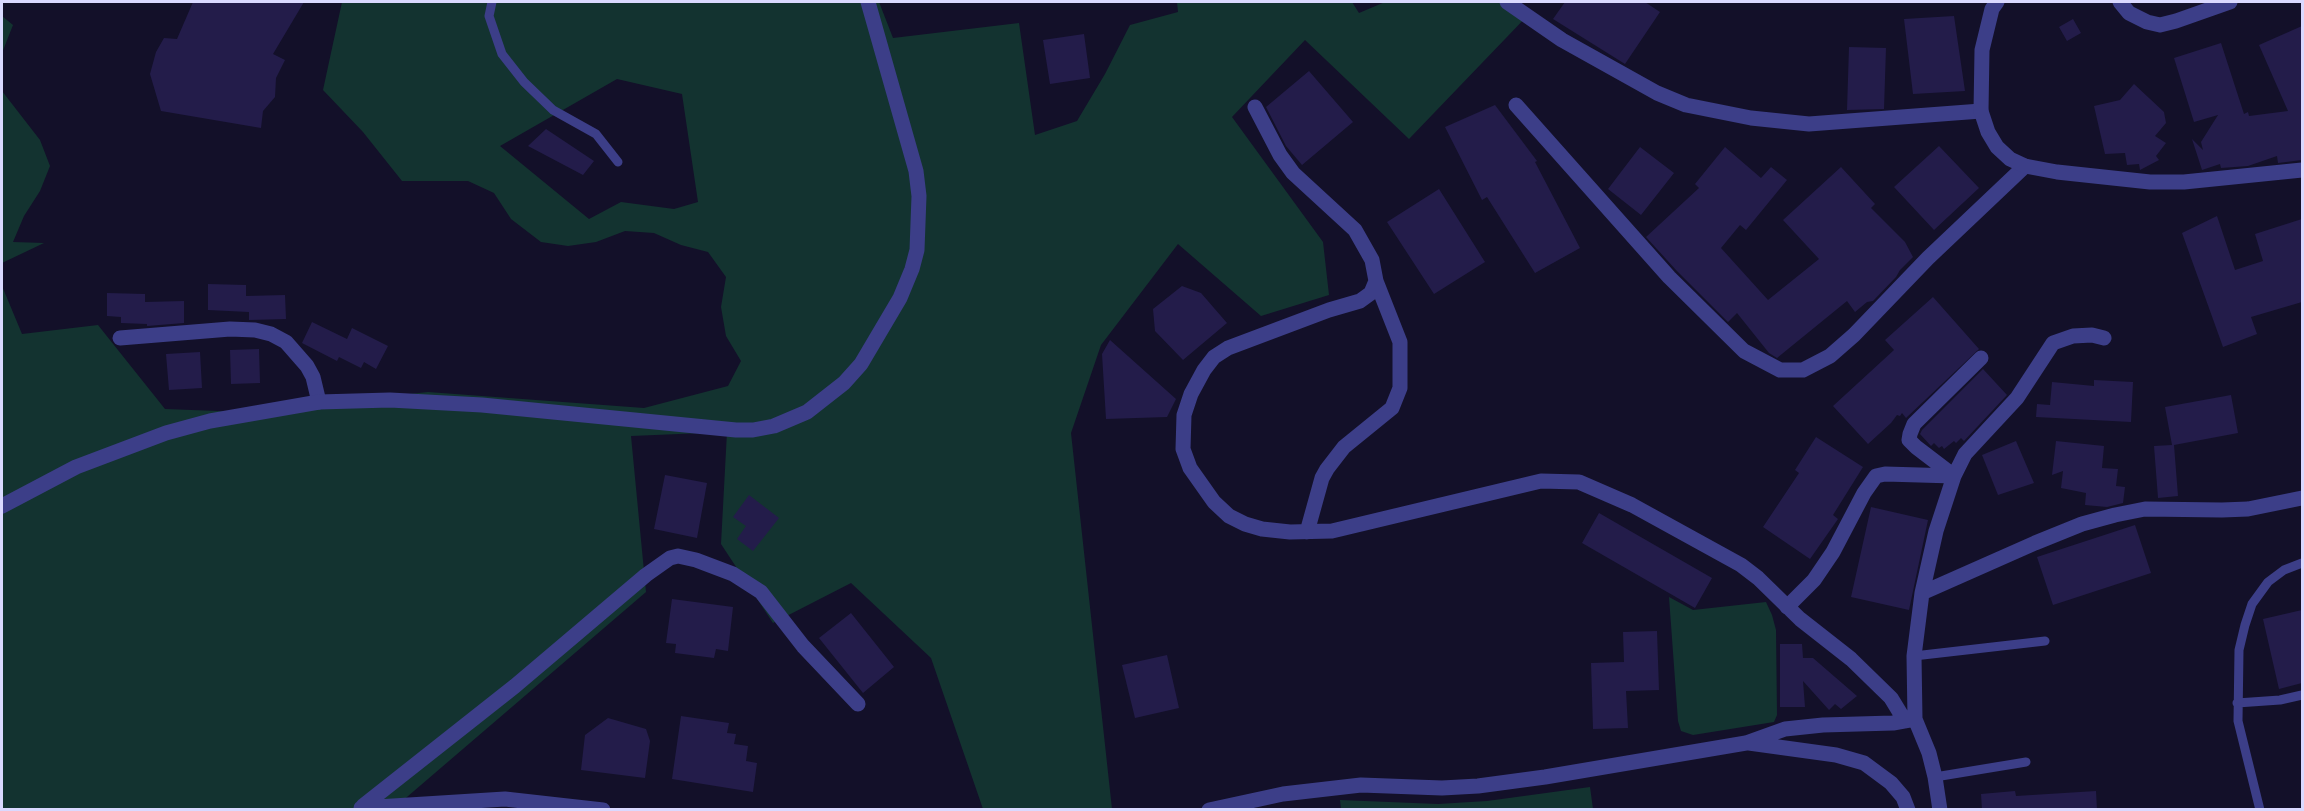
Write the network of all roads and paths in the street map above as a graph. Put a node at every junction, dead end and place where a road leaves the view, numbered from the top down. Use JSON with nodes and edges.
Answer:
{"nodes":[{"id":1,"x":492,"y":2,"type":"edge"},
{"id":2,"x":868,"y":2,"type":"edge"},
{"id":3,"x":1507,"y":2,"type":"edge"},
{"id":4,"x":1997,"y":2,"type":"edge"},
{"id":5,"x":2120,"y":2,"type":"edge"},
{"id":6,"x":2230,"y":2,"type":"edge"},
{"id":7,"x":1516,"y":105,"type":"dead end"},
{"id":8,"x":1255,"y":107,"type":"dead end"},
{"id":9,"x":1981,"y":111,"type":"junction"},
{"id":10,"x":618,"y":162,"type":"dead end"},
{"id":11,"x":2025,"y":166,"type":"junction"},
{"id":12,"x":2302,"y":170,"type":"edge"},
{"id":13,"x":1376,"y":281,"type":"junction"},
{"id":14,"x":120,"y":338,"type":"dead end"},
{"id":15,"x":2104,"y":338,"type":"dead end"},
{"id":16,"x":1981,"y":358,"type":"dead end"},
{"id":17,"x":319,"y":402,"type":"junction"},
{"id":18,"x":1954,"y":476,"type":"junction"},
{"id":19,"x":2302,"y":498,"type":"edge"},
{"id":20,"x":2,"y":506,"type":"edge"},
{"id":21,"x":1307,"y":532,"type":"junction"},
{"id":22,"x":2302,"y":563,"type":"edge"},
{"id":23,"x":1922,"y":593,"type":"junction"},
{"id":24,"x":1787,"y":607,"type":"junction"},
{"id":25,"x":2045,"y":641,"type":"dead end"},
{"id":26,"x":1914,"y":656,"type":"junction"},
{"id":27,"x":2302,"y":695,"type":"edge"},
{"id":28,"x":2237,"y":703,"type":"junction"},
{"id":29,"x":858,"y":704,"type":"dead end"},
{"id":30,"x":1910,"y":720,"type":"junction"},
{"id":31,"x":1746,"y":743,"type":"junction"},
{"id":32,"x":2026,"y":762,"type":"dead end"},
{"id":33,"x":1935,"y":777,"type":"junction"},
{"id":34,"x":361,"y":808,"type":"edge"},
{"id":35,"x":603,"y":810,"type":"edge"},
{"id":36,"x":1209,"y":810,"type":"edge"},
{"id":37,"x":1908,"y":810,"type":"edge"},
{"id":38,"x":1940,"y":810,"type":"edge"},
{"id":39,"x":2260,"y":810,"type":"edge"}],
"edges":[{"from":1,"to":10,"type":"lane"},
{"from":2,"to":17,"type":"street"},
{"from":3,"to":9,"type":"street"},
{"from":4,"to":9,"type":"street"},
{"from":5,"to":6,"type":"street"},
{"from":7,"to":11,"type":"street"},
{"from":8,"to":13,"type":"street"},
{"from":9,"to":11,"type":"street"},
{"from":11,"to":12,"type":"street"},
{"from":13,"to":21,"type":"street"},
{"from":13,"to":21,"type":"street"},
{"from":14,"to":17,"type":"street"},
{"from":15,"to":18,"type":"street"},
{"from":16,"to":18,"type":"street"},
{"from":17,"to":20,"type":"street"},
{"from":18,"to":23,"type":"street"},
{"from":18,"to":24,"type":"street"},
{"from":19,"to":23,"type":"street"},
{"from":21,"to":24,"type":"street"},
{"from":22,"to":28,"type":"lane"},
{"from":23,"to":26,"type":"street"},
{"from":24,"to":30,"type":"street"},
{"from":25,"to":26,"type":"lane"},
{"from":26,"to":30,"type":"street"},
{"from":27,"to":28,"type":"lane"},
{"from":28,"to":39,"type":"lane"},
{"from":29,"to":34,"type":"street"},
{"from":30,"to":31,"type":"street"},
{"from":30,"to":33,"type":"street"},
{"from":31,"to":36,"type":"street"},
{"from":31,"to":37,"type":"street"},
{"from":32,"to":33,"type":"lane"},
{"from":33,"to":38,"type":"street"},
{"from":34,"to":35,"type":"street"}]}
